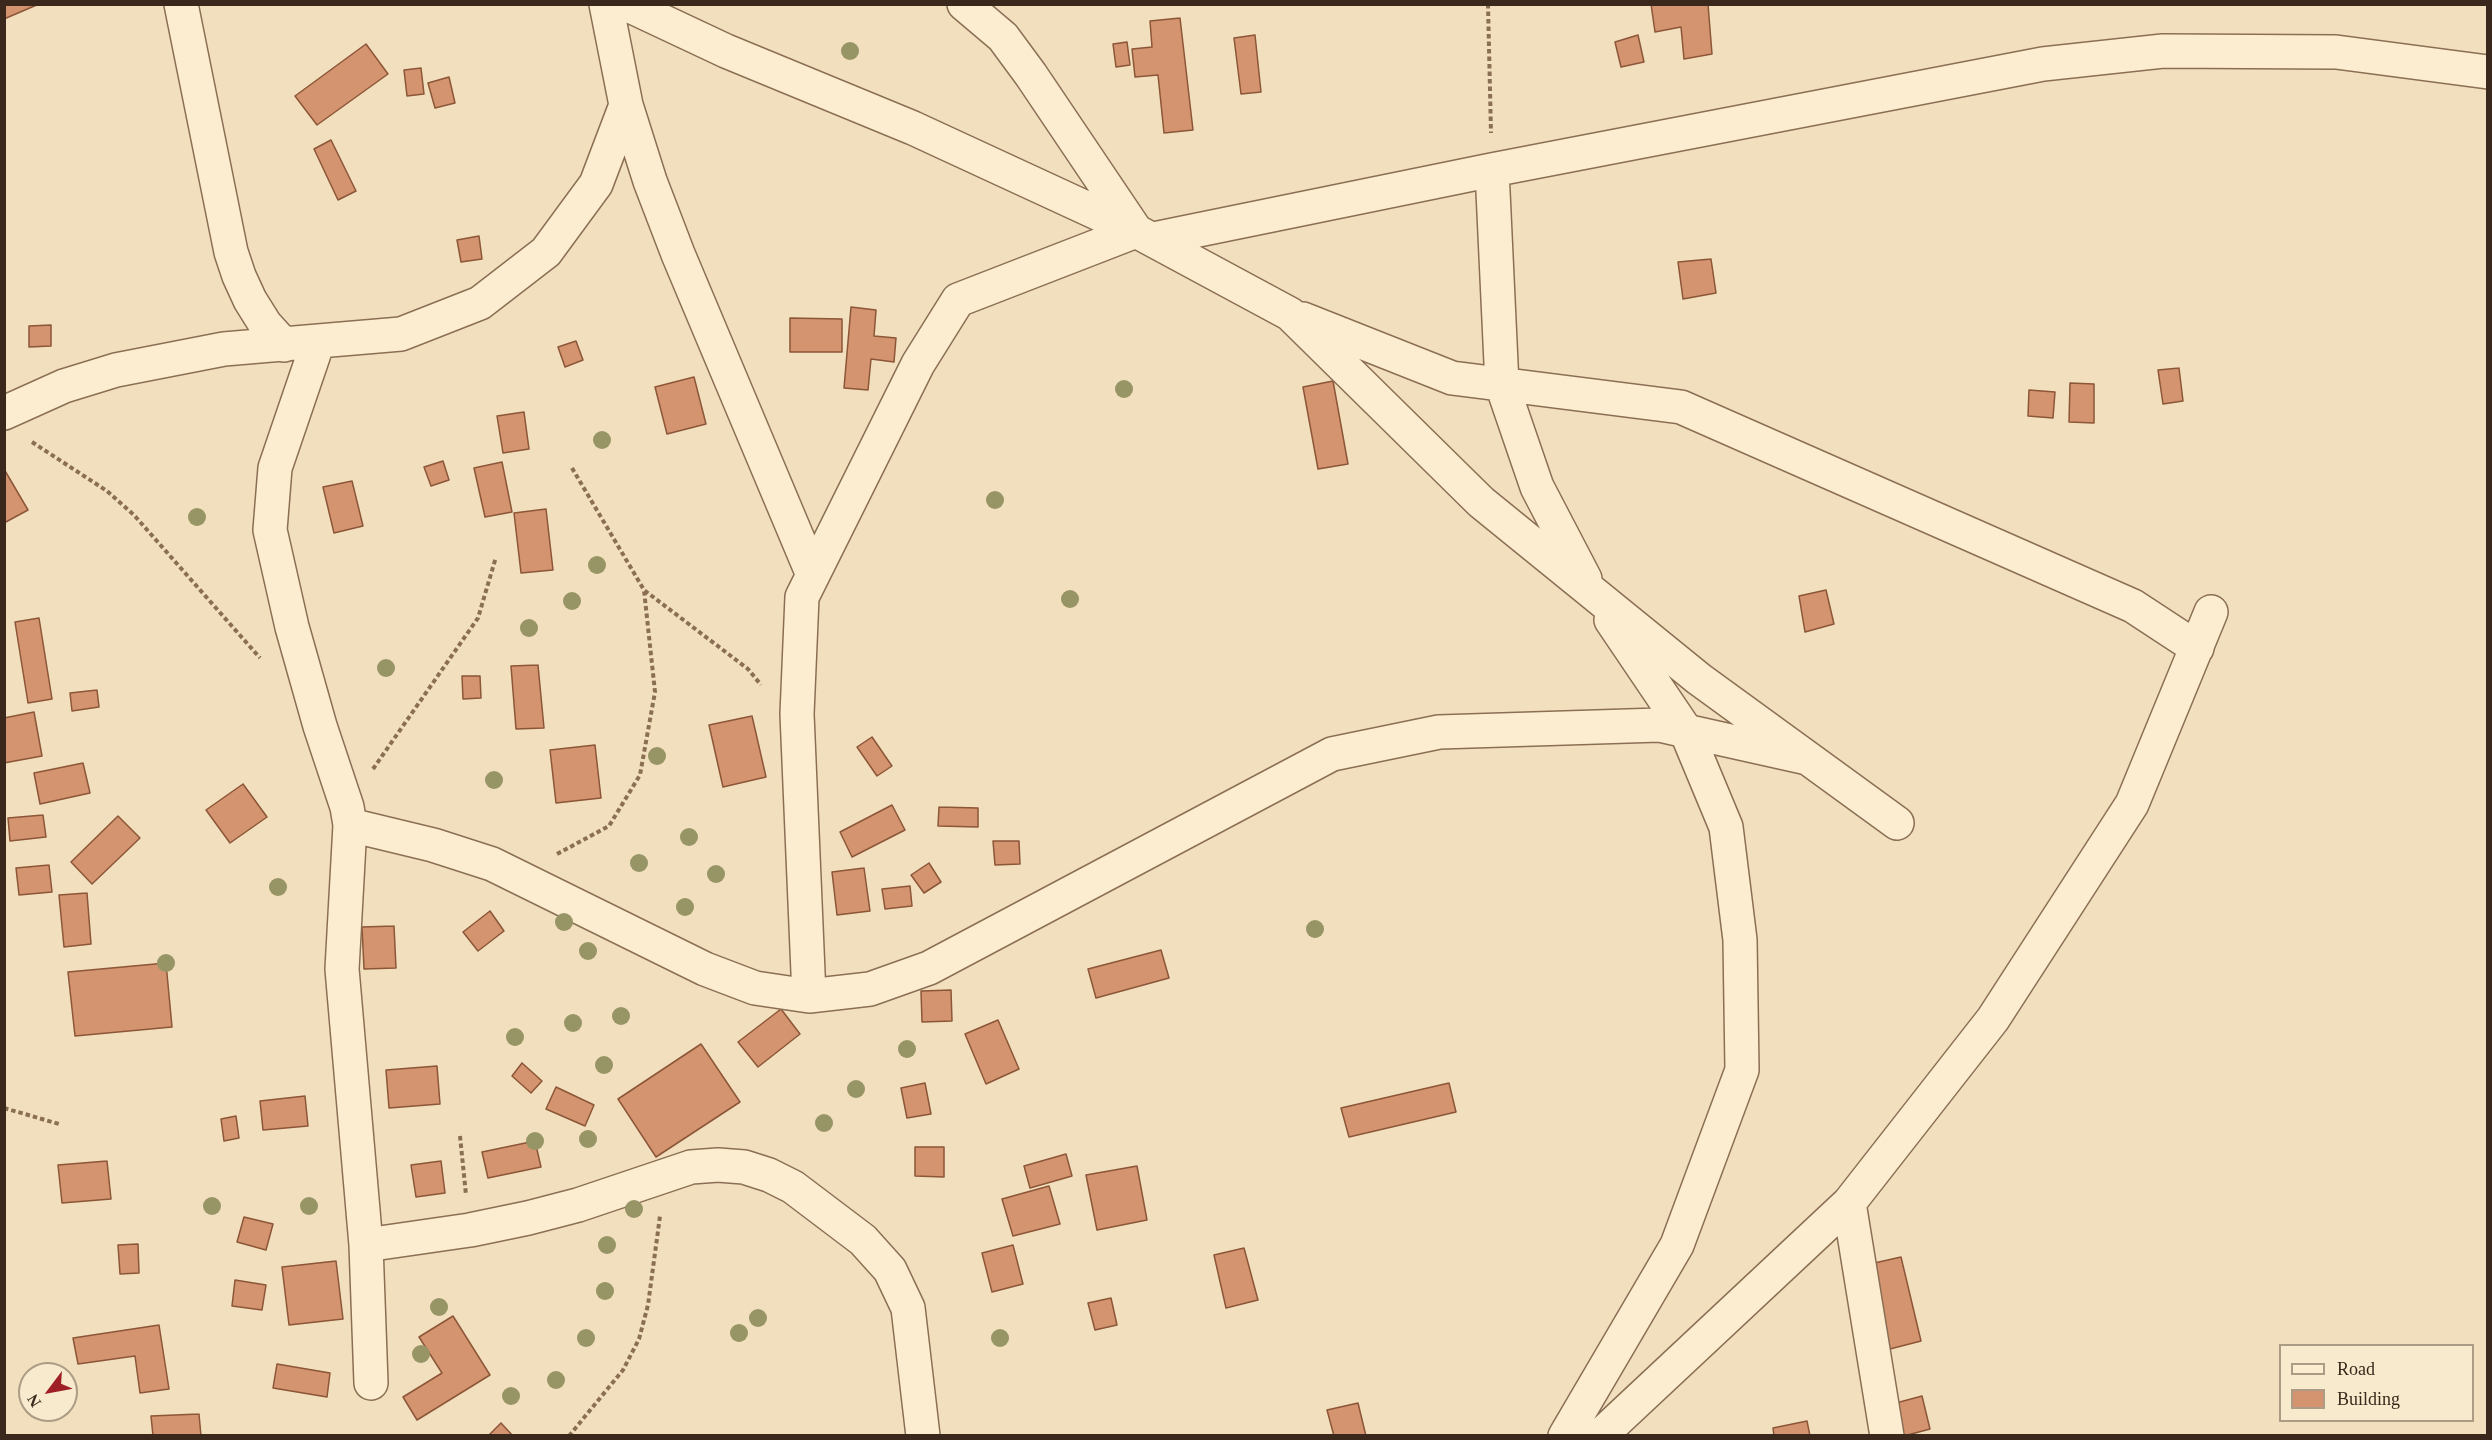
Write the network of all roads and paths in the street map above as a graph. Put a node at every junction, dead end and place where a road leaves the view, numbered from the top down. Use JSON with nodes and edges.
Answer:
{"nodes":[{"id":1,"x":181,"y":4,"type":"edge"},
{"id":2,"x":606,"y":4,"type":"edge"},
{"id":3,"x":626,"y":4,"type":"edge"},
{"id":4,"x":964,"y":4,"type":"edge"},
{"id":5,"x":1488,"y":4,"type":"edge"},
{"id":6,"x":2487,"y":72,"type":"edge"},
{"id":7,"x":626,"y":105,"type":"junction"},
{"id":8,"x":1492,"y":170,"type":"junction"},
{"id":9,"x":1145,"y":235,"type":"junction"},
{"id":10,"x":1290,"y":314,"type":"junction"},
{"id":11,"x":318,"y":342,"type":"junction"},
{"id":12,"x":284,"y":345,"type":"junction"},
{"id":13,"x":1502,"y":385,"type":"junction"},
{"id":14,"x":14,"y":425,"type":"edge"},
{"id":15,"x":572,"y":468,"type":"dead end"},
{"id":16,"x":496,"y":558,"type":"dead end"},
{"id":17,"x":813,"y":575,"type":"junction"},
{"id":18,"x":644,"y":590,"type":"junction"},
{"id":19,"x":1591,"y":591,"type":"junction"},
{"id":20,"x":2211,"y":612,"type":"dead end"},
{"id":21,"x":2197,"y":648,"type":"junction"},
{"id":22,"x":266,"y":665,"type":"dead end"},
{"id":23,"x":762,"y":686,"type":"dead end"},
{"id":24,"x":1686,"y":731,"type":"junction"},
{"id":25,"x":1807,"y":758,"type":"junction"},
{"id":26,"x":349,"y":816,"type":"junction"},
{"id":27,"x":1897,"y":823,"type":"dead end"},
{"id":28,"x":555,"y":855,"type":"dead end"},
{"id":29,"x":809,"y":996,"type":"junction"},
{"id":30,"x":4,"y":1108,"type":"edge"},
{"id":31,"x":59,"y":1124,"type":"dead end"},
{"id":32,"x":460,"y":1136,"type":"dead end"},
{"id":33,"x":665,"y":1174,"type":"junction"},
{"id":34,"x":1849,"y":1203,"type":"junction"},
{"id":35,"x":470,"y":1230,"type":"junction"},
{"id":36,"x":366,"y":1245,"type":"junction"},
{"id":37,"x":370,"y":1383,"type":"dead end"},
{"id":38,"x":569,"y":1436,"type":"edge"},
{"id":39,"x":923,"y":1436,"type":"edge"},
{"id":40,"x":1565,"y":1436,"type":"edge"},
{"id":41,"x":1600,"y":1436,"type":"edge"},
{"id":42,"x":1887,"y":1436,"type":"edge"}],
"edges":[{"from":1,"to":12,"type":"street"},
{"from":2,"to":7,"type":"street"},
{"from":3,"to":9,"type":"street"},
{"from":4,"to":9,"type":"street"},
{"from":5,"to":8,"type":"path"},
{"from":6,"to":8,"type":"street"},
{"from":7,"to":11,"type":"street"},
{"from":7,"to":17,"type":"street"},
{"from":8,"to":9,"type":"street"},
{"from":8,"to":13,"type":"street"},
{"from":9,"to":10,"type":"street"},
{"from":9,"to":17,"type":"street"},
{"from":10,"to":13,"type":"street"},
{"from":10,"to":19,"type":"street"},
{"from":11,"to":12,"type":"street"},
{"from":11,"to":26,"type":"street"},
{"from":12,"to":14,"type":"street"},
{"from":13,"to":19,"type":"street"},
{"from":13,"to":21,"type":"street"},
{"from":14,"to":22,"type":"path"},
{"from":15,"to":18,"type":"path"},
{"from":16,"to":26,"type":"path"},
{"from":17,"to":29,"type":"street"},
{"from":18,"to":23,"type":"path"},
{"from":18,"to":28,"type":"path"},
{"from":19,"to":24,"type":"street"},
{"from":19,"to":25,"type":"street"},
{"from":20,"to":21,"type":"street"},
{"from":21,"to":34,"type":"street"},
{"from":24,"to":25,"type":"street"},
{"from":24,"to":29,"type":"street"},
{"from":24,"to":40,"type":"street"},
{"from":25,"to":27,"type":"street"},
{"from":26,"to":29,"type":"street"},
{"from":26,"to":36,"type":"street"},
{"from":30,"to":31,"type":"path"},
{"from":32,"to":35,"type":"path"},
{"from":33,"to":35,"type":"street"},
{"from":33,"to":38,"type":"path"},
{"from":33,"to":39,"type":"street"},
{"from":34,"to":41,"type":"street"},
{"from":34,"to":42,"type":"street"},
{"from":35,"to":36,"type":"street"},
{"from":36,"to":37,"type":"street"}]}
